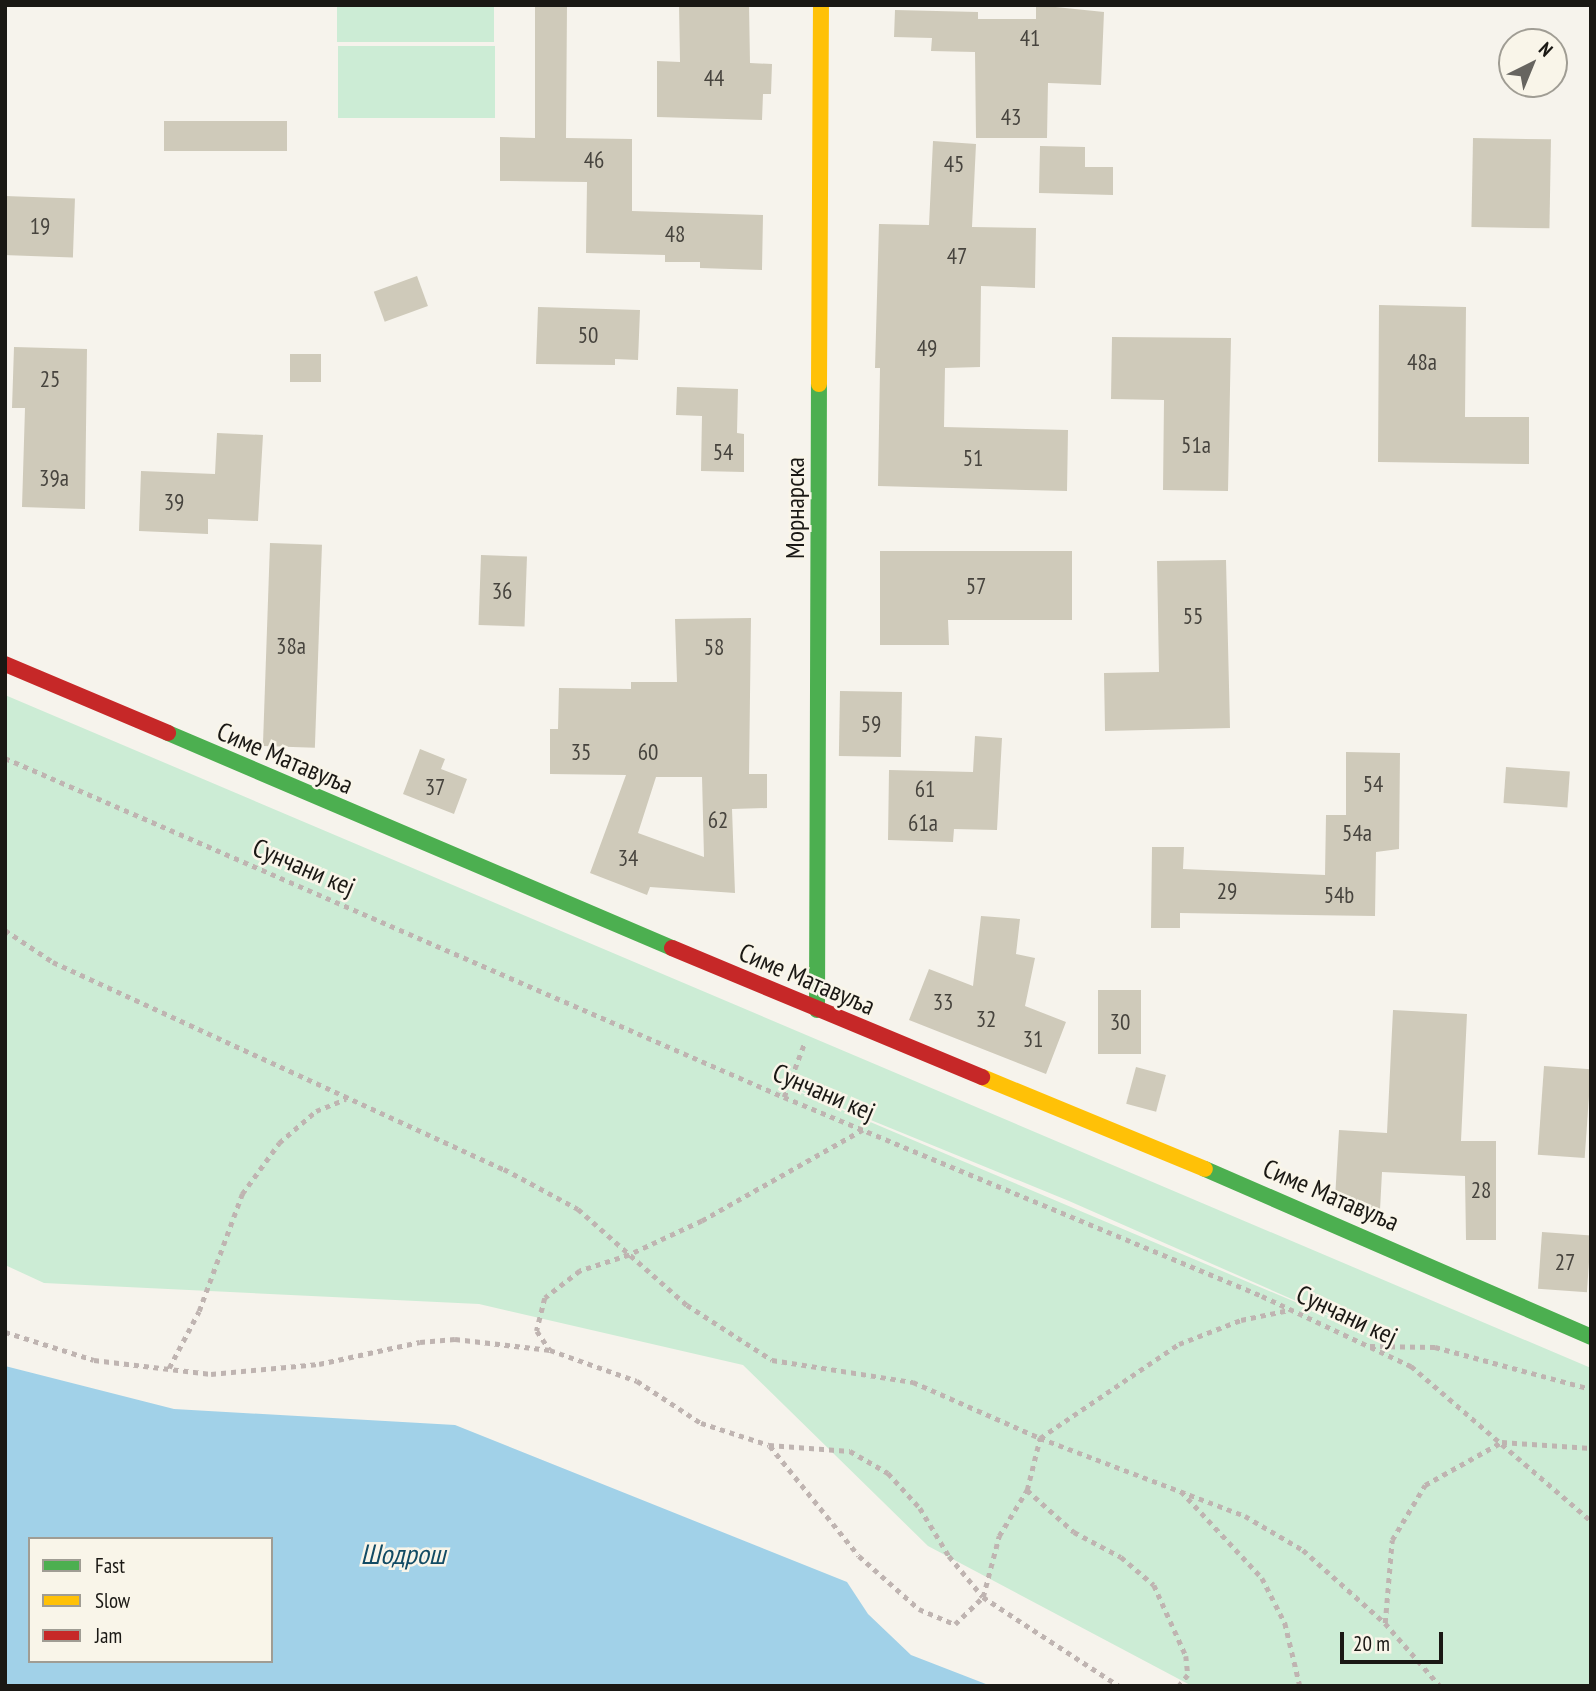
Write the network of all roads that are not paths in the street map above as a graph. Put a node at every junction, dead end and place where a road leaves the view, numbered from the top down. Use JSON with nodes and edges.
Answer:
{"nodes":[{"id":1,"x":821,"y":5,"type":"edge"},
{"id":2,"x":5,"y":664,"type":"edge"},
{"id":3,"x":817,"y":1010,"type":"junction"},
{"id":4,"x":1591,"y":1337,"type":"edge"}],
"edges":[{"from":1,"to":3,"type":"street","name":"Морнарска"},
{"from":2,"to":3,"type":"street","name":"Симе Матавуља"},
{"from":3,"to":4,"type":"street","name":"Симе Матавуља"}]}
